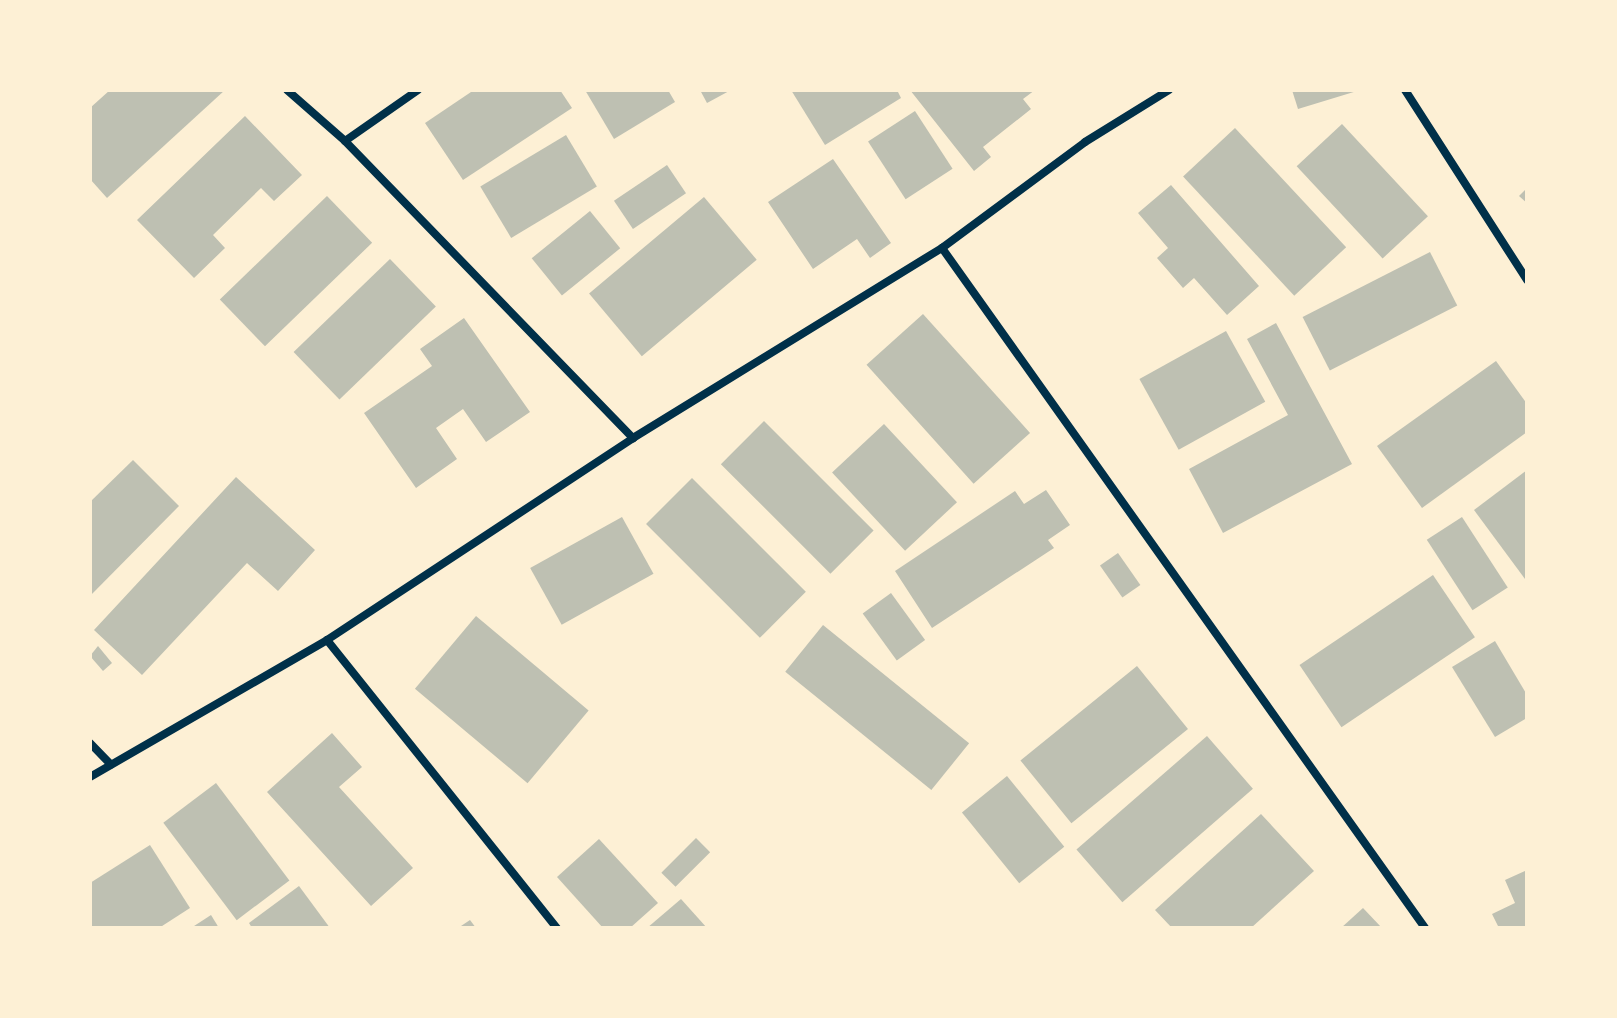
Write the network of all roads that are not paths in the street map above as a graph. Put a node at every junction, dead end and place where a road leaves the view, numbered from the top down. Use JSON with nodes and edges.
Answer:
{"nodes":[{"id":1,"x":287,"y":90,"type":"edge"},
{"id":2,"x":418,"y":90,"type":"edge"},
{"id":3,"x":1169,"y":90,"type":"edge"},
{"id":4,"x":1405,"y":90,"type":"edge"},
{"id":5,"x":345,"y":141,"type":"junction"},
{"id":6,"x":942,"y":248,"type":"junction"},
{"id":7,"x":1527,"y":280,"type":"edge"},
{"id":8,"x":633,"y":438,"type":"junction"},
{"id":9,"x":327,"y":640,"type":"junction"},
{"id":10,"x":90,"y":743,"type":"edge"},
{"id":11,"x":111,"y":765,"type":"junction"},
{"id":12,"x":90,"y":777,"type":"edge"},
{"id":13,"x":557,"y":928,"type":"edge"},
{"id":14,"x":1425,"y":928,"type":"edge"}],
"edges":[{"from":1,"to":5,"type":"street"},
{"from":2,"to":5,"type":"street"},
{"from":3,"to":6,"type":"street"},
{"from":4,"to":7,"type":"street"},
{"from":5,"to":8,"type":"street"},
{"from":6,"to":8,"type":"street"},
{"from":6,"to":14,"type":"street"},
{"from":8,"to":9,"type":"street"},
{"from":9,"to":11,"type":"street"},
{"from":9,"to":13,"type":"street"},
{"from":10,"to":11,"type":"street"},
{"from":11,"to":12,"type":"street"}]}
